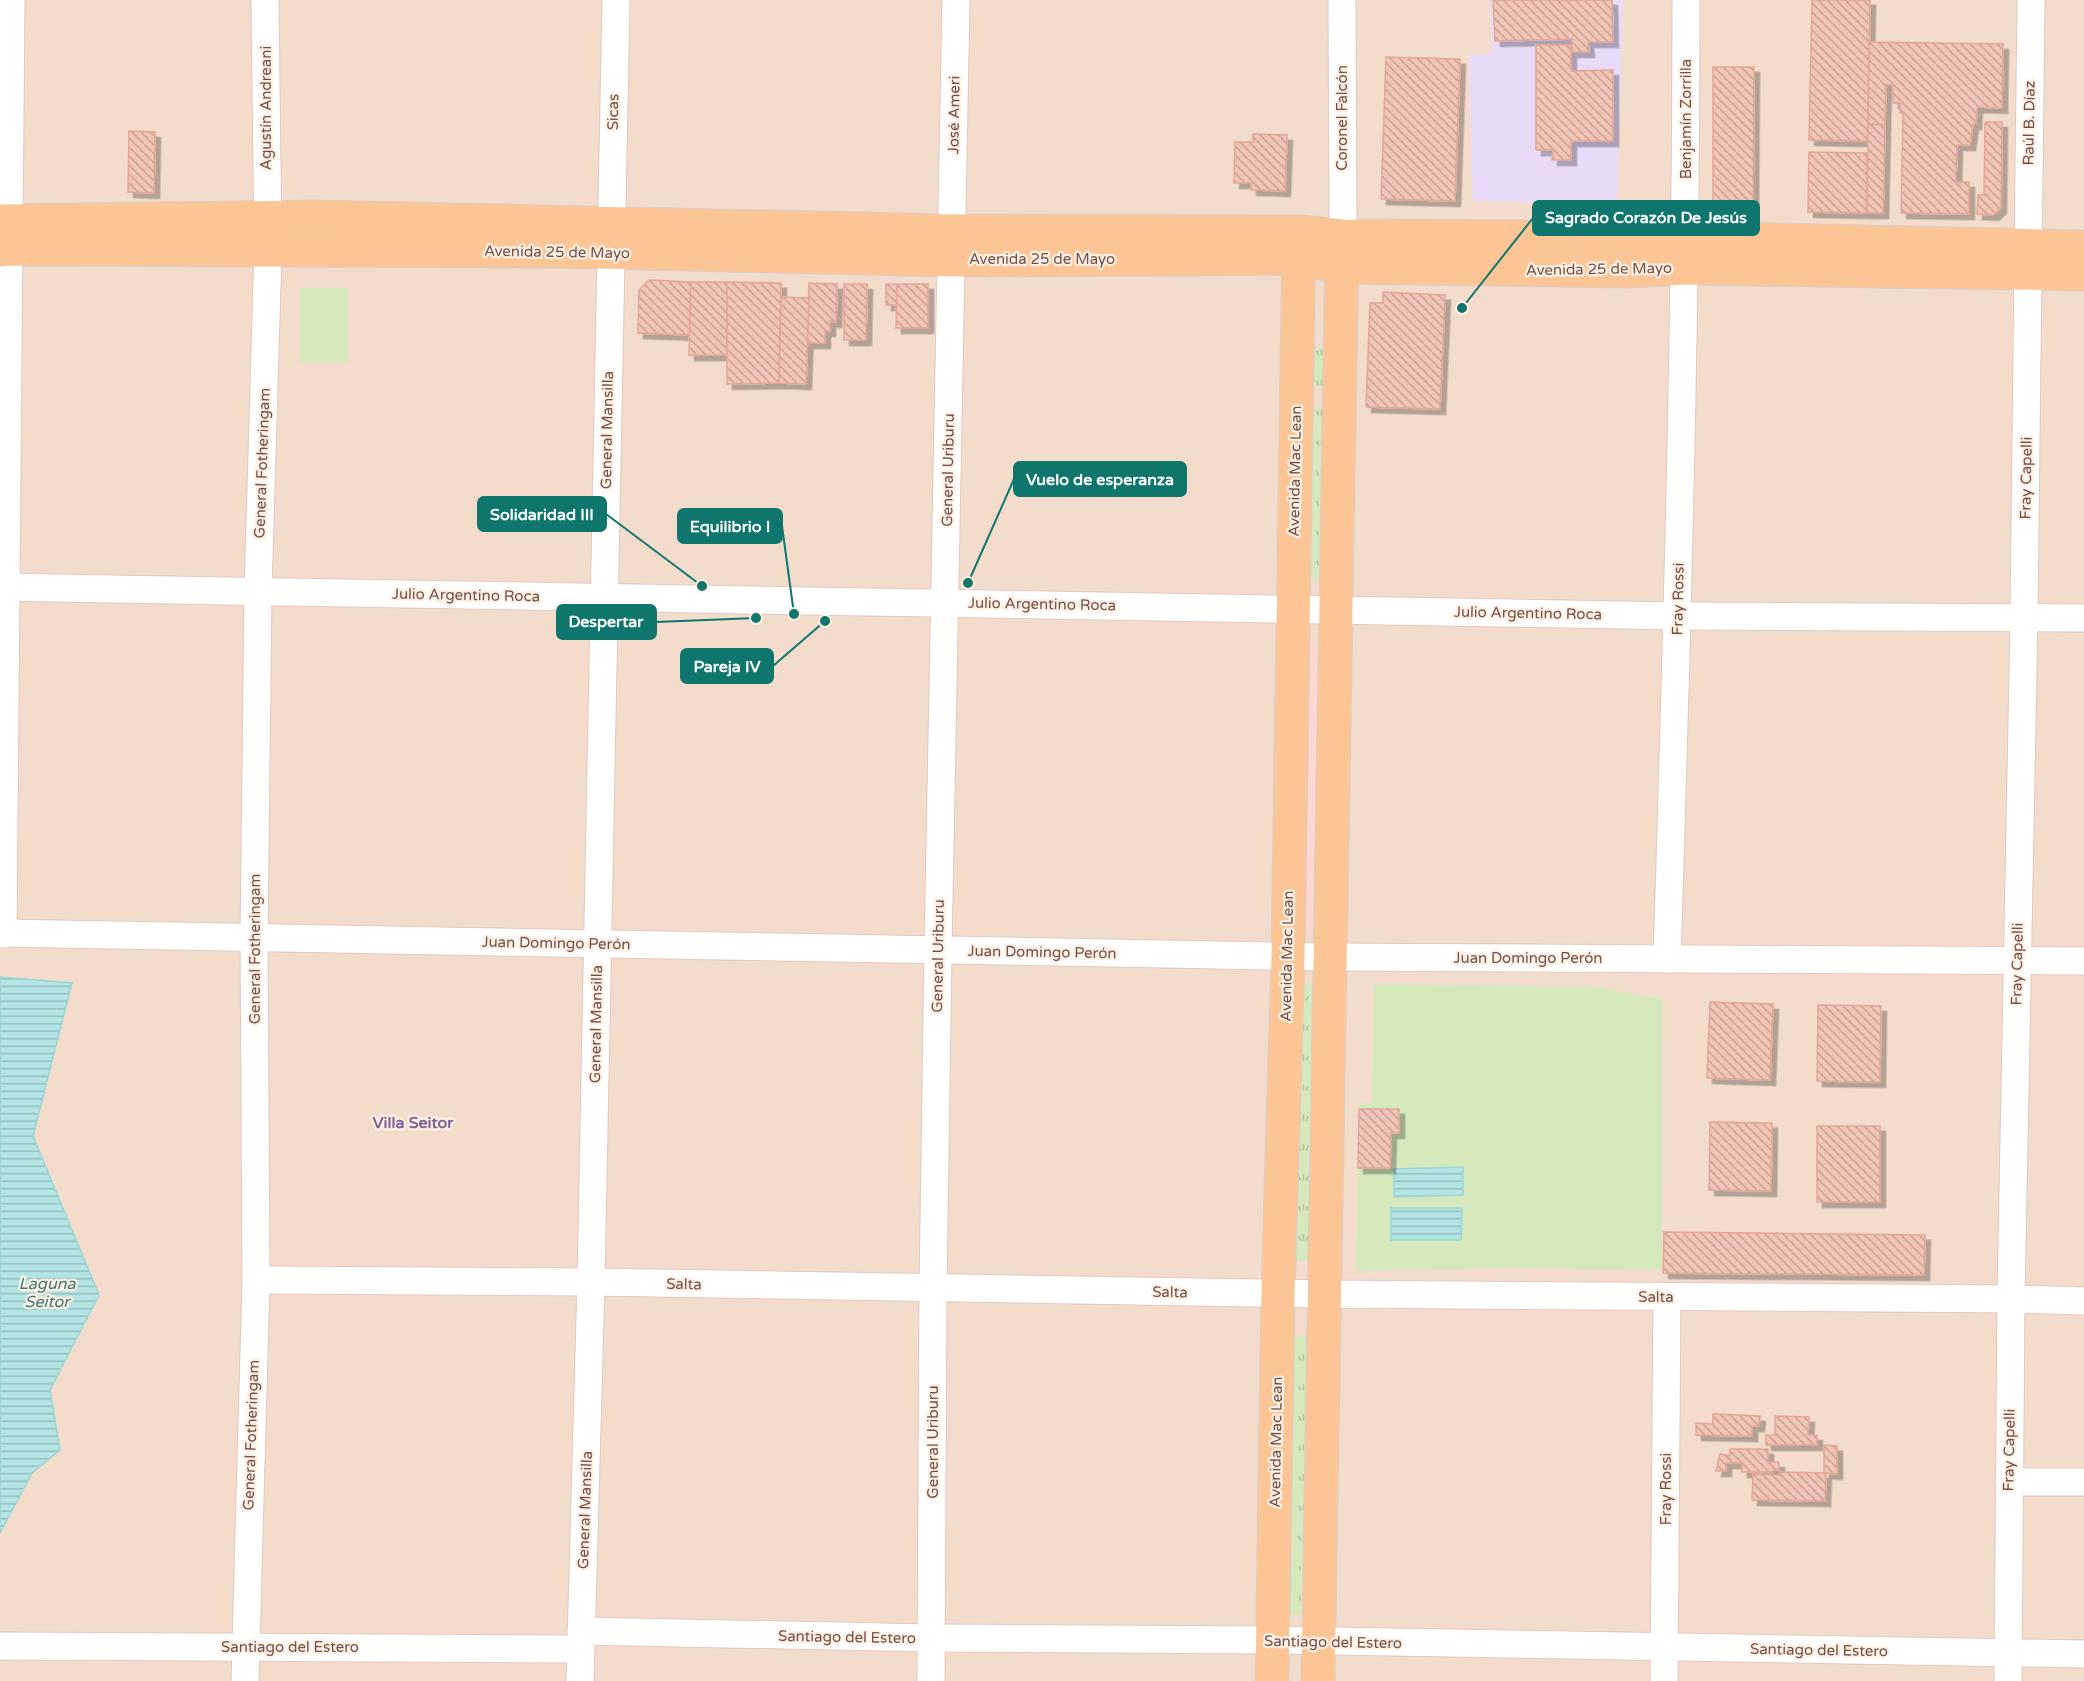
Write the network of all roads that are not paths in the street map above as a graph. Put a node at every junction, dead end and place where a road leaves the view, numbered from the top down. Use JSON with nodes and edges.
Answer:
{"nodes":[{"id":1,"x":11,"y":0,"type":"edge"},
{"id":2,"x":265,"y":0,"type":"edge"},
{"id":3,"x":616,"y":0,"type":"edge"},
{"id":4,"x":956,"y":0,"type":"edge"},
{"id":5,"x":1342,"y":0,"type":"edge"},
{"id":6,"x":1686,"y":0,"type":"edge"},
{"id":7,"x":2031,"y":0,"type":"edge"},
{"id":8,"x":267,"y":216,"type":"junction"},
{"id":9,"x":6,"y":235,"type":"edge"},
{"id":10,"x":610,"y":238,"type":"junction"},
{"id":11,"x":952,"y":245,"type":"junction"},
{"id":12,"x":1298,"y":245,"type":"junction"},
{"id":13,"x":2084,"y":247,"type":"edge"},
{"id":14,"x":268,"y":250,"type":"junction"},
{"id":15,"x":1342,"y":252,"type":"junction"},
{"id":16,"x":1685,"y":253,"type":"junction"},
{"id":17,"x":2028,"y":260,"type":"junction"},
{"id":18,"x":2084,"y":274,"type":"edge"},
{"id":19,"x":1297,"y":333,"type":"junction"},
{"id":20,"x":1341,"y":333,"type":"junction"},
{"id":21,"x":1340,"y":398,"type":"junction"},
{"id":22,"x":1296,"y":399,"type":"junction"},
{"id":23,"x":3,"y":587,"type":"edge"},
{"id":24,"x":258,"y":591,"type":"junction"},
{"id":25,"x":604,"y":597,"type":"junction"},
{"id":26,"x":945,"y":602,"type":"junction"},
{"id":27,"x":1293,"y":609,"type":"junction"},
{"id":28,"x":1336,"y":609,"type":"junction"},
{"id":29,"x":1678,"y":616,"type":"junction"},
{"id":30,"x":2024,"y":617,"type":"junction"},
{"id":31,"x":2084,"y":618,"type":"edge"},
{"id":32,"x":2,"y":933,"type":"edge"},
{"id":33,"x":254,"y":938,"type":"junction"},
{"id":34,"x":598,"y":944,"type":"junction"},
{"id":35,"x":938,"y":950,"type":"junction"},
{"id":36,"x":1288,"y":956,"type":"junction"},
{"id":37,"x":1331,"y":957,"type":"junction"},
{"id":38,"x":1667,"y":959,"type":"junction"},
{"id":39,"x":2016,"y":961,"type":"junction"},
{"id":40,"x":2084,"y":961,"type":"edge"},
{"id":41,"x":256,"y":1280,"type":"junction"},
{"id":42,"x":591,"y":1282,"type":"junction"},
{"id":43,"x":933,"y":1289,"type":"junction"},
{"id":44,"x":1278,"y":1293,"type":"junction"},
{"id":45,"x":1324,"y":1294,"type":"junction"},
{"id":46,"x":1667,"y":1297,"type":"junction"},
{"id":47,"x":2011,"y":1299,"type":"junction"},
{"id":48,"x":2084,"y":1301,"type":"edge"},
{"id":49,"x":2009,"y":1482,"type":"junction"},
{"id":50,"x":2084,"y":1482,"type":"edge"},
{"id":51,"x":932,"y":1638,"type":"junction"},
{"id":52,"x":581,"y":1640,"type":"junction"},
{"id":53,"x":1273,"y":1640,"type":"junction"},
{"id":54,"x":1318,"y":1642,"type":"junction"},
{"id":55,"x":0,"y":1646,"type":"edge"},
{"id":56,"x":246,"y":1647,"type":"junction"},
{"id":57,"x":1665,"y":1648,"type":"junction"},
{"id":58,"x":2008,"y":1653,"type":"junction"},
{"id":59,"x":2084,"y":1654,"type":"edge"},
{"id":60,"x":245,"y":1681,"type":"edge"},
{"id":61,"x":580,"y":1681,"type":"edge"},
{"id":62,"x":931,"y":1681,"type":"edge"},
{"id":63,"x":1272,"y":1681,"type":"edge"},
{"id":64,"x":1318,"y":1681,"type":"edge"},
{"id":65,"x":1664,"y":1681,"type":"edge"},
{"id":66,"x":2008,"y":1681,"type":"edge"}],
"edges":[{"from":1,"to":9,"type":"street"},
{"from":2,"to":8,"type":"street","name":"Agustín Andreani"},
{"from":3,"to":10,"type":"street","name":"Sicas"},
{"from":4,"to":11,"type":"street","name":"José Ameri"},
{"from":5,"to":15,"type":"street","name":"Coronel Falcón"},
{"from":6,"to":16,"type":"street","name":"Benjamín Zorrilla"},
{"from":7,"to":17,"type":"street","name":"Raúl B. Díaz"},
{"from":8,"to":9,"type":"main road","name":"Avenida 25 de Mayo"},
{"from":8,"to":10,"type":"main road","name":"Avenida 25 de Mayo"},
{"from":8,"to":14,"type":"street","name":"General Fotheringam"},
{"from":9,"to":14,"type":"main road","name":"Avenida 25 de Mayo"},
{"from":9,"to":23,"type":"street"},
{"from":10,"to":11,"type":"main road","name":"Avenida 25 de Mayo"},
{"from":10,"to":14,"type":"main road","name":"Avenida 25 de Mayo"},
{"from":10,"to":25,"type":"street","name":"General Mansilla"},
{"from":11,"to":12,"type":"main road","name":"Avenida 25 de Mayo"},
{"from":11,"to":26,"type":"street","name":"General Uriburu"},
{"from":12,"to":15,"type":"main road","name":"Avenida 25 de Mayo"},
{"from":12,"to":19,"type":"main road","name":"Avenida Mac Lean"},
{"from":13,"to":17,"type":"main road","name":"Avenida 25 de Mayo"},
{"from":14,"to":24,"type":"street","name":"General Fotheringam"},
{"from":15,"to":16,"type":"main road","name":"Avenida 25 de Mayo"},
{"from":15,"to":20,"type":"main road"},
{"from":16,"to":17,"type":"main road","name":"Avenida 25 de Mayo"},
{"from":16,"to":29,"type":"street","name":"Fray Rossi"},
{"from":17,"to":18,"type":"main road","name":"Avenida 25 de Mayo"},
{"from":17,"to":30,"type":"street","name":"Fray Capelli"},
{"from":19,"to":20,"type":"main road"},
{"from":19,"to":22,"type":"main road","name":"Avenida Mac Lean"},
{"from":20,"to":21,"type":"main road"},
{"from":21,"to":22,"type":"main road"},
{"from":21,"to":28,"type":"main road"},
{"from":22,"to":27,"type":"main road","name":"Avenida Mac Lean"},
{"from":23,"to":24,"type":"street","name":"Julio Argentino Roca"},
{"from":23,"to":32,"type":"street"},
{"from":24,"to":25,"type":"street","name":"Julio Argentino Roca"},
{"from":24,"to":33,"type":"street","name":"General Fotheringam"},
{"from":25,"to":26,"type":"street","name":"Julio Argentino Roca"},
{"from":25,"to":34,"type":"street","name":"General Mansilla"},
{"from":26,"to":27,"type":"street","name":"Julio Argentino Roca"},
{"from":26,"to":35,"type":"street","name":"General Uriburu"},
{"from":27,"to":28,"type":"street","name":"Julio Argentino Roca"},
{"from":27,"to":36,"type":"main road","name":"Avenida Mac Lean"},
{"from":28,"to":29,"type":"street","name":"Julio Argentino Roca"},
{"from":28,"to":37,"type":"main road"},
{"from":29,"to":30,"type":"street","name":"Julio Argentino Roca"},
{"from":29,"to":38,"type":"street","name":"Fray Rossi"},
{"from":30,"to":31,"type":"street","name":"Julio Argentino Roca"},
{"from":30,"to":39,"type":"street","name":"Fray Capelli"},
{"from":32,"to":33,"type":"street","name":"Juan Domingo Perón"},
{"from":33,"to":34,"type":"street","name":"Juan Domingo Perón"},
{"from":33,"to":41,"type":"street","name":"General Fotheringam"},
{"from":34,"to":35,"type":"street","name":"Juan Domingo Perón"},
{"from":34,"to":42,"type":"street","name":"General Mansilla"},
{"from":35,"to":36,"type":"street","name":"Juan Domingo Perón"},
{"from":35,"to":43,"type":"street","name":"General Uriburu"},
{"from":36,"to":37,"type":"street","name":"Juan Domingo Perón"},
{"from":36,"to":44,"type":"main road","name":"Avenida Mac Lean"},
{"from":37,"to":38,"type":"street","name":"Juan Domingo Perón"},
{"from":37,"to":45,"type":"main road"},
{"from":38,"to":39,"type":"street","name":"Juan Domingo Perón"},
{"from":39,"to":40,"type":"street","name":"Juan Domingo Perón"},
{"from":39,"to":47,"type":"street","name":"Fray Capelli"},
{"from":41,"to":42,"type":"street","name":"Salta"},
{"from":41,"to":56,"type":"street","name":"General Fotheringam"},
{"from":42,"to":43,"type":"street","name":"Salta"},
{"from":42,"to":52,"type":"street","name":"General Mansilla"},
{"from":43,"to":44,"type":"street","name":"Salta"},
{"from":43,"to":51,"type":"street","name":"General Uriburu"},
{"from":44,"to":45,"type":"street","name":"Salta"},
{"from":44,"to":53,"type":"main road","name":"Avenida Mac Lean"},
{"from":45,"to":46,"type":"street","name":"Salta"},
{"from":45,"to":54,"type":"main road"},
{"from":46,"to":47,"type":"street","name":"Salta"},
{"from":46,"to":57,"type":"street","name":"Fray Rossi"},
{"from":47,"to":48,"type":"street","name":"Salta"},
{"from":47,"to":49,"type":"street","name":"Fray Capelli"},
{"from":49,"to":50,"type":"street"},
{"from":49,"to":58,"type":"street","name":"Fray Capelli"},
{"from":51,"to":52,"type":"street","name":"Santiago del Estero"},
{"from":51,"to":53,"type":"street","name":"Santiago del Estero"},
{"from":51,"to":62,"type":"street","name":"General Uriburu"},
{"from":52,"to":56,"type":"street","name":"Santiago del Estero"},
{"from":52,"to":61,"type":"street","name":"General Mansilla"},
{"from":53,"to":54,"type":"street","name":"Santiago del Estero"},
{"from":53,"to":63,"type":"main road","name":"Avenida Mac Lean"},
{"from":54,"to":57,"type":"street","name":"Santiago del Estero"},
{"from":54,"to":64,"type":"main road"},
{"from":55,"to":56,"type":"street","name":"Santiago del Estero"},
{"from":56,"to":60,"type":"street","name":"General Fotheringam"},
{"from":57,"to":58,"type":"street","name":"Santiago del Estero"},
{"from":57,"to":65,"type":"street","name":"Fray Rossi"},
{"from":58,"to":59,"type":"street","name":"Santiago del Estero"},
{"from":58,"to":66,"type":"street","name":"Fray Capelli"}]}
